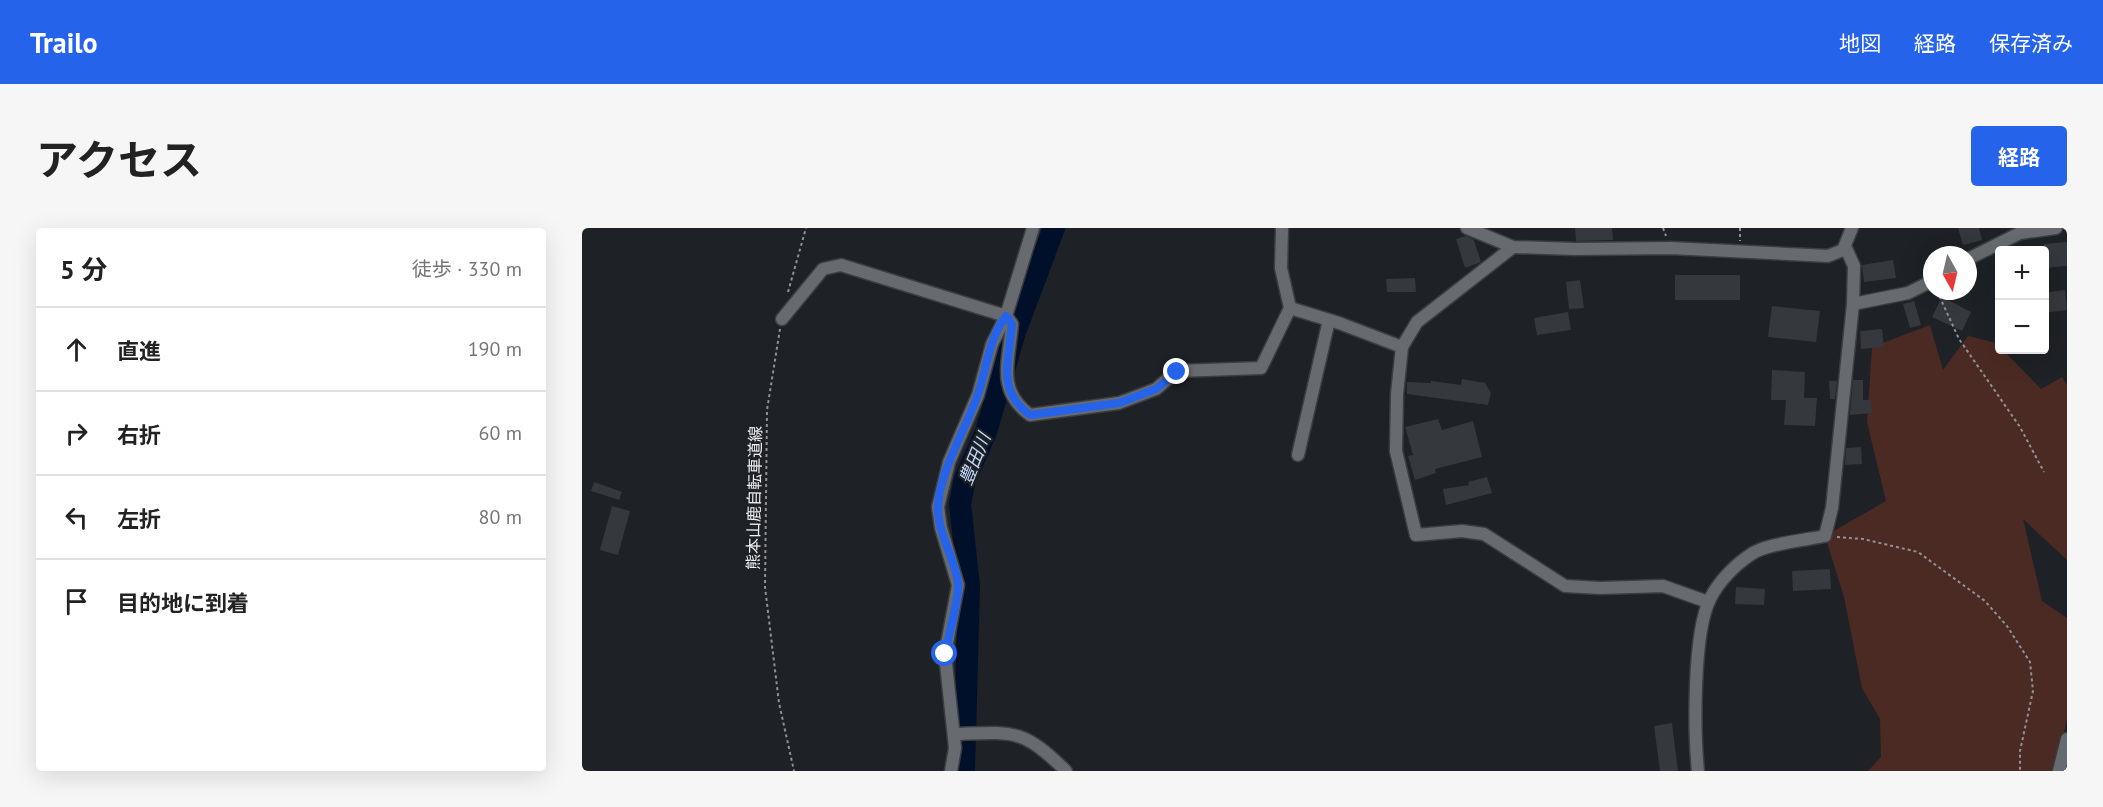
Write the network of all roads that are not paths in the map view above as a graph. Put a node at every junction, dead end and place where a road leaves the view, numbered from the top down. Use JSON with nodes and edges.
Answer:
{"nodes":[{"id":1,"x":1033,"y":228,"type":"edge"},
{"id":2,"x":1282,"y":228,"type":"edge"},
{"id":3,"x":1467,"y":228,"type":"edge"},
{"id":4,"x":1852,"y":228,"type":"edge"},
{"id":5,"x":2056,"y":228,"type":"edge"},
{"id":6,"x":1845,"y":246,"type":"junction"},
{"id":7,"x":1513,"y":247,"type":"junction"},
{"id":8,"x":1977,"y":254,"type":"edge"},
{"id":9,"x":1923,"y":286,"type":"edge"},
{"id":10,"x":1853,"y":304,"type":"junction"},
{"id":11,"x":1290,"y":308,"type":"junction"},
{"id":12,"x":1006,"y":316,"type":"junction"},
{"id":13,"x":782,"y":319,"type":"road end"},
{"id":14,"x":1329,"y":320,"type":"junction"},
{"id":15,"x":1402,"y":347,"type":"junction"},
{"id":16,"x":1298,"y":455,"type":"dead end"},
{"id":17,"x":1708,"y":602,"type":"junction"},
{"id":18,"x":954,"y":734,"type":"junction"},
{"id":19,"x":2067,"y":739,"type":"edge"},
{"id":20,"x":951,"y":771,"type":"edge"},
{"id":21,"x":1066,"y":771,"type":"edge"},
{"id":22,"x":1698,"y":771,"type":"edge"},
{"id":23,"x":2059,"y":771,"type":"edge"}],
"edges":[{"from":1,"to":12,"type":"street"},
{"from":2,"to":11,"type":"street"},
{"from":3,"to":7,"type":"street"},
{"from":4,"to":6,"type":"street"},
{"from":5,"to":8,"type":"street"},
{"from":6,"to":7,"type":"street"},
{"from":6,"to":10,"type":"street"},
{"from":7,"to":15,"type":"street"},
{"from":9,"to":10,"type":"street"},
{"from":10,"to":17,"type":"street"},
{"from":11,"to":12,"type":"street"},
{"from":11,"to":14,"type":"street"},
{"from":12,"to":13,"type":"street"},
{"from":12,"to":18,"type":"street"},
{"from":14,"to":15,"type":"street"},
{"from":14,"to":16,"type":"street"},
{"from":15,"to":17,"type":"street"},
{"from":17,"to":22,"type":"street"},
{"from":18,"to":20,"type":"street"},
{"from":18,"to":21,"type":"street"},
{"from":19,"to":23,"type":"street"}]}
